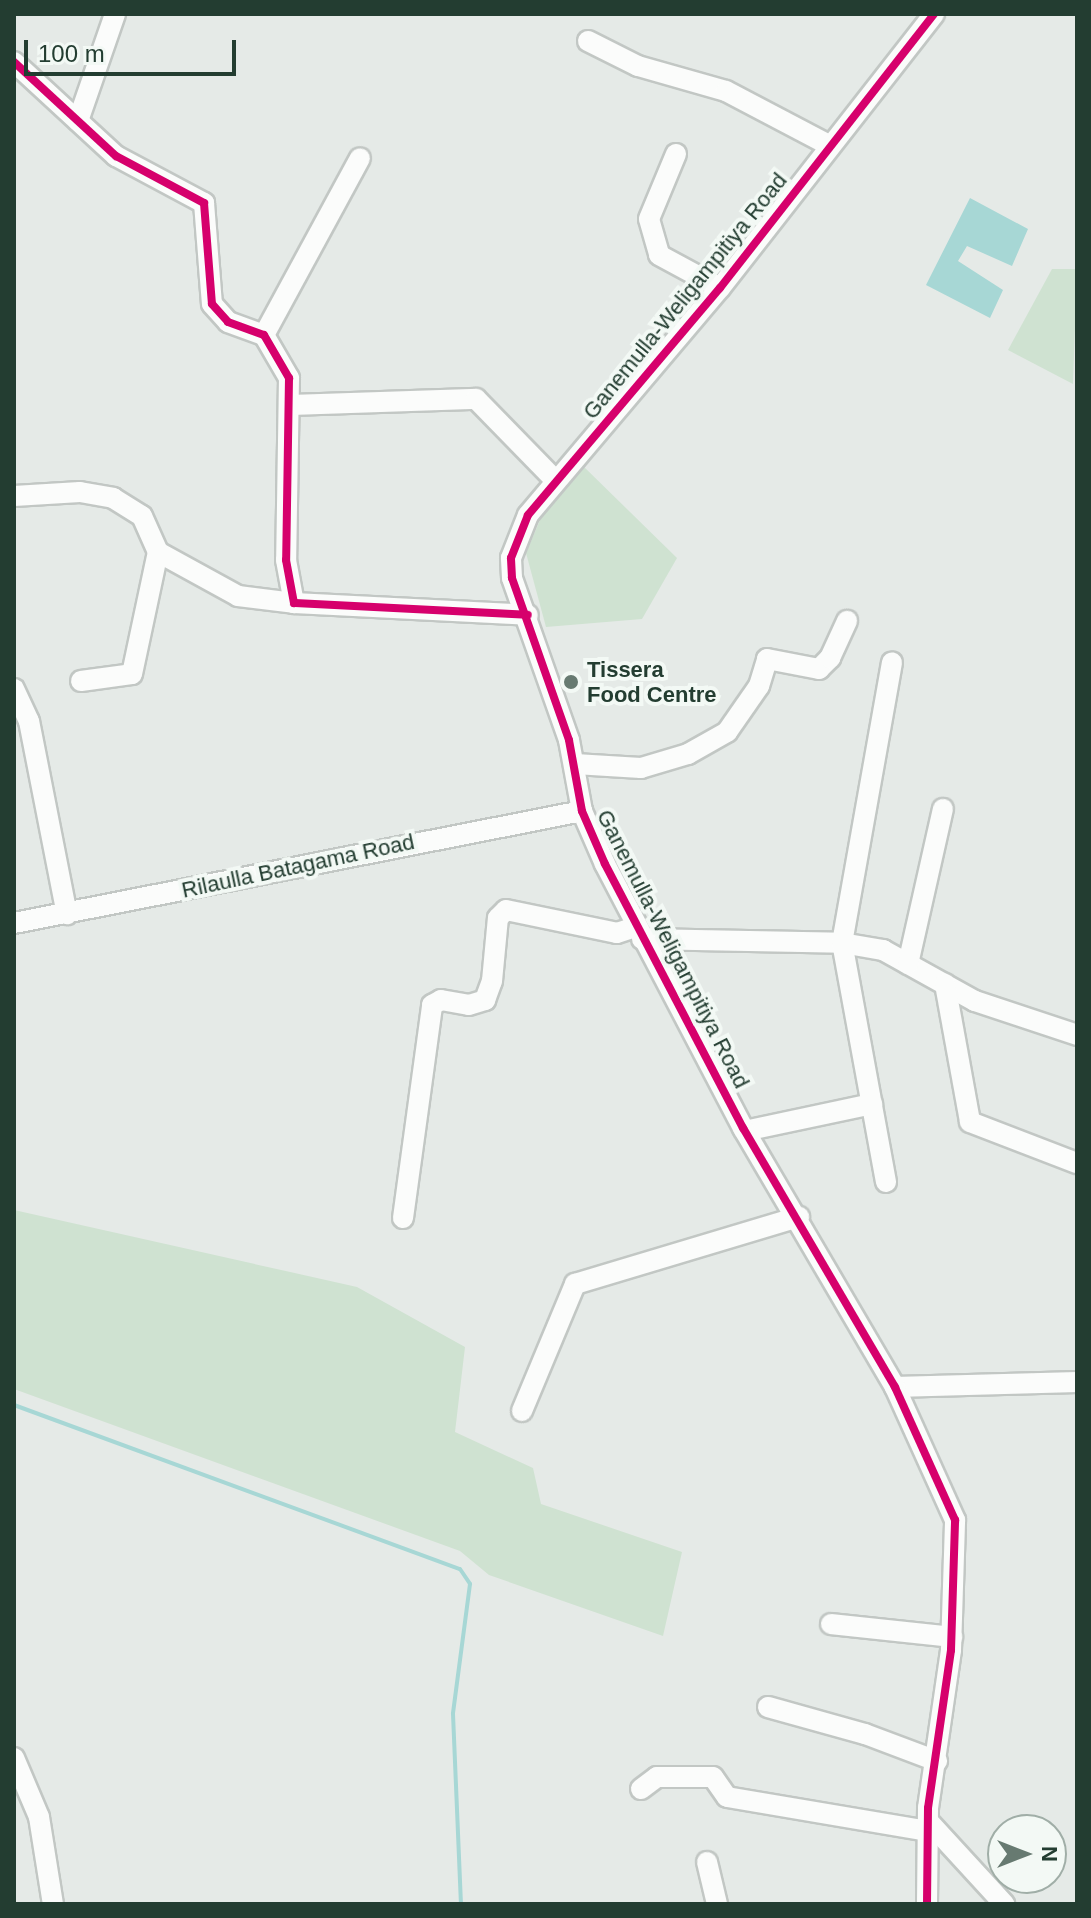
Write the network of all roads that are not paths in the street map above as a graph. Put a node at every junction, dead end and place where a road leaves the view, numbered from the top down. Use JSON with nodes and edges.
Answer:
{"nodes":[{"id":1,"x":115,"y":14,"type":"edge"},
{"id":2,"x":934,"y":14,"type":"edge"},
{"id":3,"x":588,"y":41,"type":"dead end"},
{"id":4,"x":14,"y":62,"type":"edge"},
{"id":5,"x":78,"y":121,"type":"junction"},
{"id":6,"x":829,"y":145,"type":"junction"},
{"id":7,"x":676,"y":154,"type":"dead end"},
{"id":8,"x":360,"y":158,"type":"dead end"},
{"id":9,"x":720,"y":288,"type":"junction"},
{"id":10,"x":264,"y":335,"type":"junction"},
{"id":11,"x":293,"y":405,"type":"junction"},
{"id":12,"x":555,"y":480,"type":"junction"},
{"id":13,"x":14,"y":496,"type":"edge"},
{"id":14,"x":158,"y":552,"type":"junction"},
{"id":15,"x":294,"y":603,"type":"junction"},
{"id":16,"x":528,"y":615,"type":"junction"},
{"id":17,"x":847,"y":621,"type":"dead end"},
{"id":18,"x":892,"y":662,"type":"dead end"},
{"id":19,"x":81,"y":681,"type":"dead end"},
{"id":20,"x":14,"y":689,"type":"edge"},
{"id":21,"x":575,"y":764,"type":"junction"},
{"id":22,"x":943,"y":809,"type":"dead end"},
{"id":23,"x":582,"y":811,"type":"junction"},
{"id":24,"x":67,"y":914,"type":"junction"},
{"id":25,"x":14,"y":923,"type":"edge"},
{"id":26,"x":639,"y":933,"type":"junction"},
{"id":27,"x":842,"y":943,"type":"junction"},
{"id":28,"x":908,"y":964,"type":"junction"},
{"id":29,"x":945,"y":984,"type":"junction"},
{"id":30,"x":1077,"y":1035,"type":"edge"},
{"id":31,"x":872,"y":1104,"type":"junction"},
{"id":32,"x":745,"y":1131,"type":"junction"},
{"id":33,"x":1077,"y":1163,"type":"edge"},
{"id":34,"x":886,"y":1182,"type":"dead end"},
{"id":35,"x":799,"y":1217,"type":"junction"},
{"id":36,"x":403,"y":1218,"type":"dead end"},
{"id":37,"x":1077,"y":1382,"type":"edge"},
{"id":38,"x":895,"y":1387,"type":"junction"},
{"id":39,"x":522,"y":1411,"type":"dead end"},
{"id":40,"x":831,"y":1624,"type":"dead end"},
{"id":41,"x":952,"y":1637,"type":"junction"},
{"id":42,"x":768,"y":1707,"type":"dead end"},
{"id":43,"x":14,"y":1758,"type":"edge"},
{"id":44,"x":937,"y":1761,"type":"junction"},
{"id":45,"x":641,"y":1789,"type":"dead end"},
{"id":46,"x":928,"y":1826,"type":"junction"},
{"id":47,"x":707,"y":1862,"type":"dead end"},
{"id":48,"x":53,"y":1904,"type":"edge"},
{"id":49,"x":717,"y":1904,"type":"edge"},
{"id":50,"x":927,"y":1904,"type":"edge"},
{"id":51,"x":1004,"y":1904,"type":"edge"}],
"edges":[{"from":1,"to":5,"type":"street"},
{"from":2,"to":6,"type":"street","name":"Ganemulla-Weligampitiya Road"},
{"from":3,"to":6,"type":"street"},
{"from":4,"to":5,"type":"street"},
{"from":5,"to":10,"type":"street"},
{"from":6,"to":9,"type":"street","name":"Ganemulla-Weligampitiya Road"},
{"from":7,"to":9,"type":"street"},
{"from":8,"to":10,"type":"street"},
{"from":9,"to":12,"type":"street","name":"Ganemulla-Weligampitiya Road"},
{"from":10,"to":11,"type":"street"},
{"from":11,"to":12,"type":"street"},
{"from":11,"to":15,"type":"street"},
{"from":12,"to":16,"type":"street","name":"Ganemulla-Weligampitiya Road"},
{"from":13,"to":14,"type":"street"},
{"from":14,"to":15,"type":"street"},
{"from":14,"to":19,"type":"street"},
{"from":15,"to":16,"type":"street"},
{"from":16,"to":21,"type":"street","name":"Ganemulla-Weligampitiya Road"},
{"from":17,"to":21,"type":"street"},
{"from":18,"to":27,"type":"street"},
{"from":20,"to":24,"type":"street"},
{"from":21,"to":23,"type":"street","name":"Ganemulla-Weligampitiya Road"},
{"from":22,"to":28,"type":"street"},
{"from":23,"to":24,"type":"street","name":"Rilaulla Batagama Road"},
{"from":23,"to":26,"type":"street","name":"Ganemulla-Weligampitiya Road"},
{"from":24,"to":25,"type":"street","name":"Rilaulla Batagama Road"},
{"from":26,"to":27,"type":"street"},
{"from":26,"to":32,"type":"street","name":"Ganemulla-Weligampitiya Road"},
{"from":26,"to":36,"type":"street"},
{"from":27,"to":28,"type":"street"},
{"from":27,"to":31,"type":"street"},
{"from":28,"to":29,"type":"street"},
{"from":29,"to":30,"type":"street"},
{"from":29,"to":33,"type":"street"},
{"from":31,"to":32,"type":"street"},
{"from":31,"to":34,"type":"street"},
{"from":32,"to":35,"type":"street","name":"Ganemulla-Weligampitiya Road"},
{"from":35,"to":38,"type":"street","name":"Ganemulla-Weligampitiya Road"},
{"from":35,"to":39,"type":"street"},
{"from":37,"to":38,"type":"street"},
{"from":38,"to":41,"type":"street","name":"Ganemulla-Weligampitiya Road"},
{"from":40,"to":41,"type":"street"},
{"from":41,"to":44,"type":"street","name":"Ganemulla-Weligampitiya Road"},
{"from":42,"to":44,"type":"street"},
{"from":43,"to":48,"type":"street"},
{"from":44,"to":46,"type":"street","name":"Ganemulla-Weligampitiya Road"},
{"from":45,"to":46,"type":"street"},
{"from":46,"to":50,"type":"street","name":"Ganemulla-Weligampitiya Road"},
{"from":46,"to":51,"type":"street"},
{"from":47,"to":49,"type":"street"}]}
